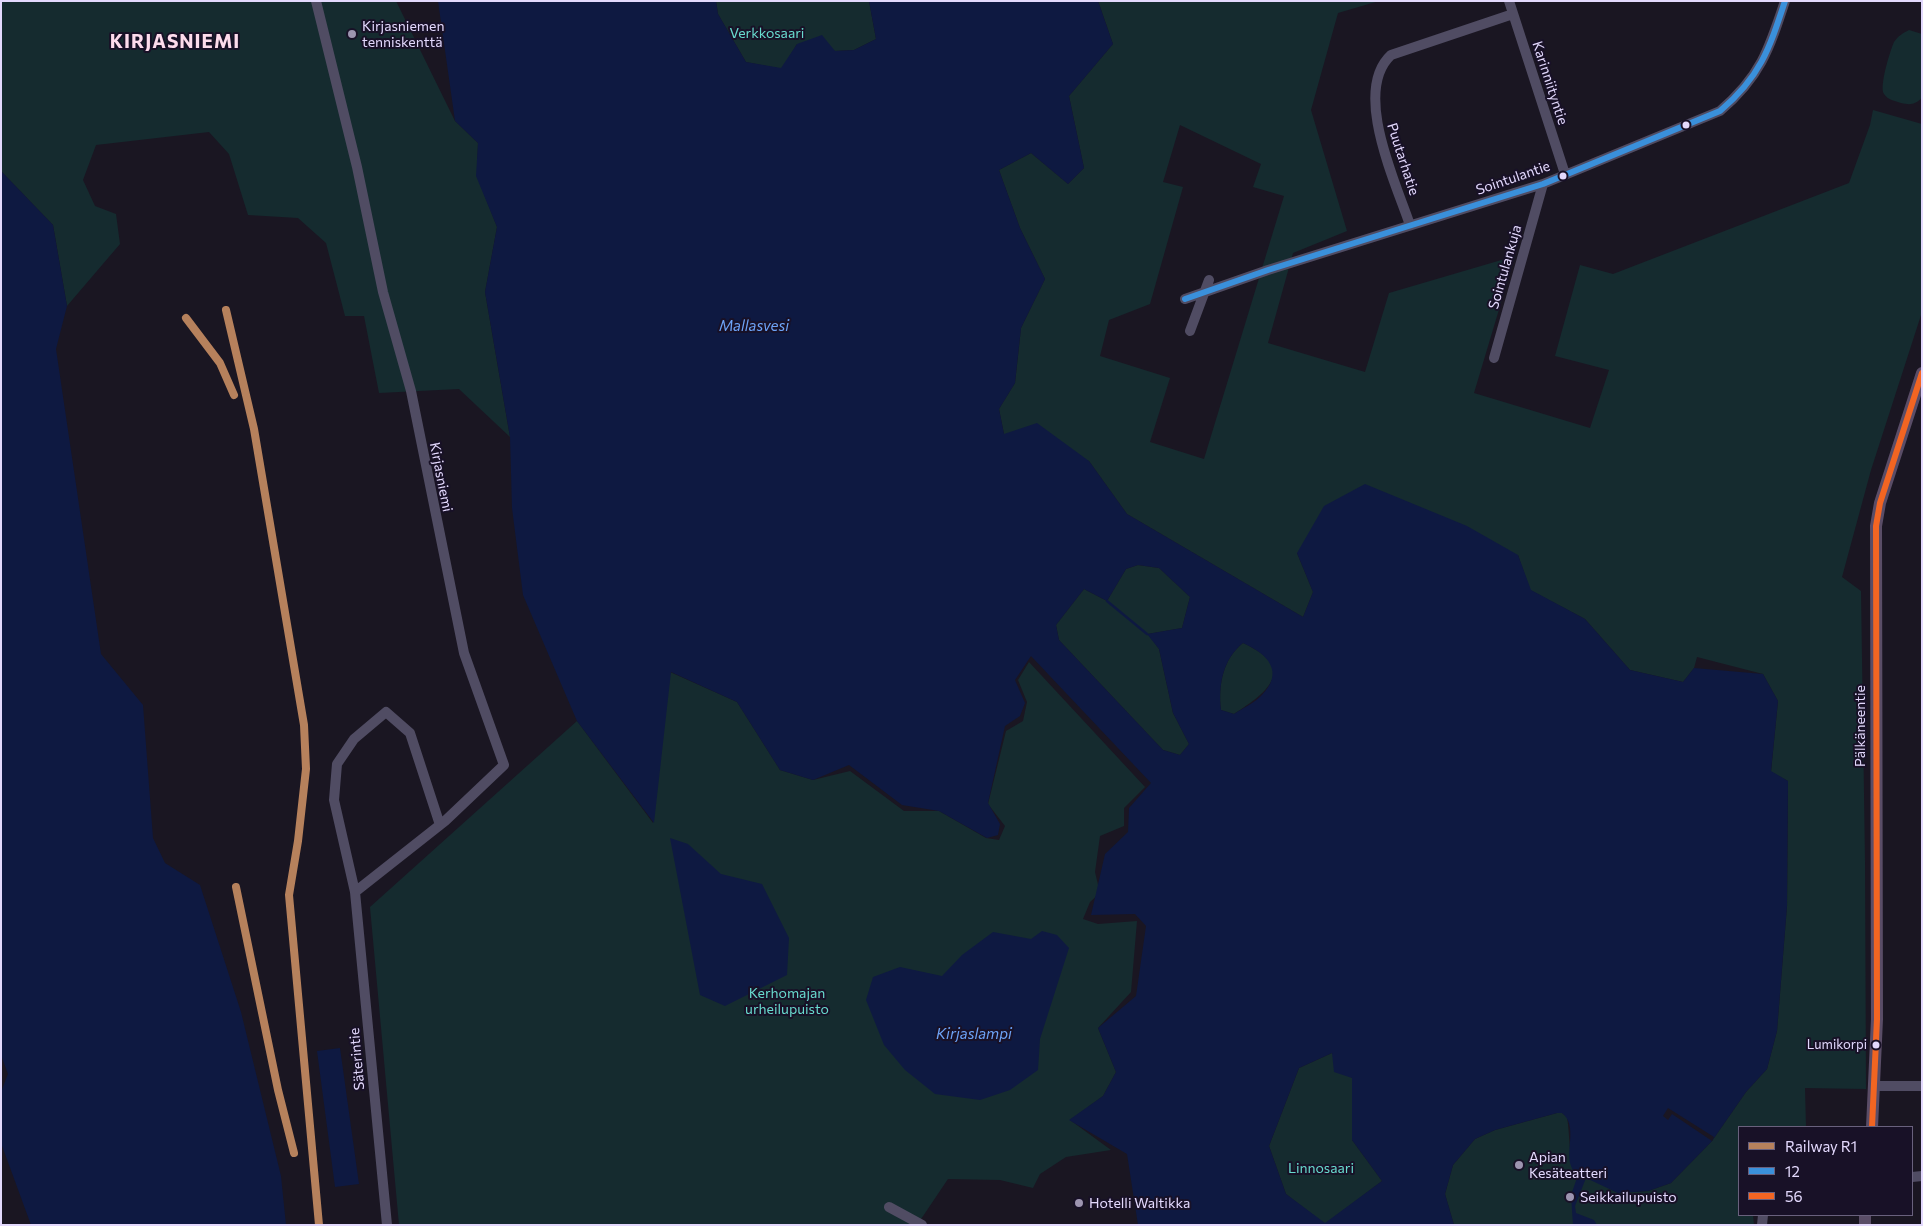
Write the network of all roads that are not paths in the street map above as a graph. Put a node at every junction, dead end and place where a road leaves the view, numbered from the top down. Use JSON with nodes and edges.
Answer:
{"nodes":[{"id":1,"x":316,"y":1,"type":"edge"},
{"id":2,"x":1509,"y":1,"type":"edge"},
{"id":3,"x":1784,"y":1,"type":"edge"},
{"id":4,"x":1513,"y":14,"type":"junction"},
{"id":5,"x":1565,"y":174,"type":"junction"},
{"id":6,"x":1543,"y":184,"type":"junction"},
{"id":7,"x":1410,"y":225,"type":"junction"},
{"id":8,"x":1209,"y":280,"type":"dead end"},
{"id":9,"x":1205,"y":294,"type":"junction"},
{"id":10,"x":1185,"y":300,"type":"dead end"},
{"id":11,"x":1190,"y":330,"type":"dead end"},
{"id":12,"x":1494,"y":358,"type":"dead end"},
{"id":13,"x":1922,"y":373,"type":"edge"},
{"id":14,"x":440,"y":825,"type":"junction"},
{"id":15,"x":356,"y":892,"type":"junction"},
{"id":16,"x":1875,"y":1086,"type":"junction"},
{"id":17,"x":1922,"y":1086,"type":"edge"},
{"id":18,"x":1872,"y":1126,"type":"edge"},
{"id":19,"x":889,"y":1207,"type":"dead end"},
{"id":20,"x":387,"y":1225,"type":"edge"},
{"id":21,"x":922,"y":1225,"type":"edge"}],
"edges":[{"from":1,"to":14,"type":"street","name":"Kirjasniemi"},
{"from":2,"to":4,"type":"street","name":"Karinniityntie"},
{"from":3,"to":5,"type":"street","name":"Sointulantie"},
{"from":4,"to":5,"type":"street","name":"Karinniityntie"},
{"from":4,"to":7,"type":"street","name":"Puutarhatie"},
{"from":5,"to":6,"type":"street","name":"Sointulantie"},
{"from":6,"to":7,"type":"street","name":"Sointulantie"},
{"from":6,"to":12,"type":"street","name":"Sointulankuja"},
{"from":7,"to":9,"type":"street","name":"Sointulantie"},
{"from":8,"to":9,"type":"street"},
{"from":9,"to":10,"type":"street","name":"Sointulantie"},
{"from":9,"to":11,"type":"street"},
{"from":13,"to":16,"type":"main road","name":"Pälkäneentie"},
{"from":14,"to":15,"type":"street","name":"Kirjasniemi"},
{"from":14,"to":15,"type":"street","name":"Säterintie"},
{"from":15,"to":20,"type":"street","name":"Säterintie"},
{"from":16,"to":17,"type":"street"},
{"from":16,"to":18,"type":"main road","name":"Pälkäneentie"},
{"from":19,"to":21,"type":"street"}]}
